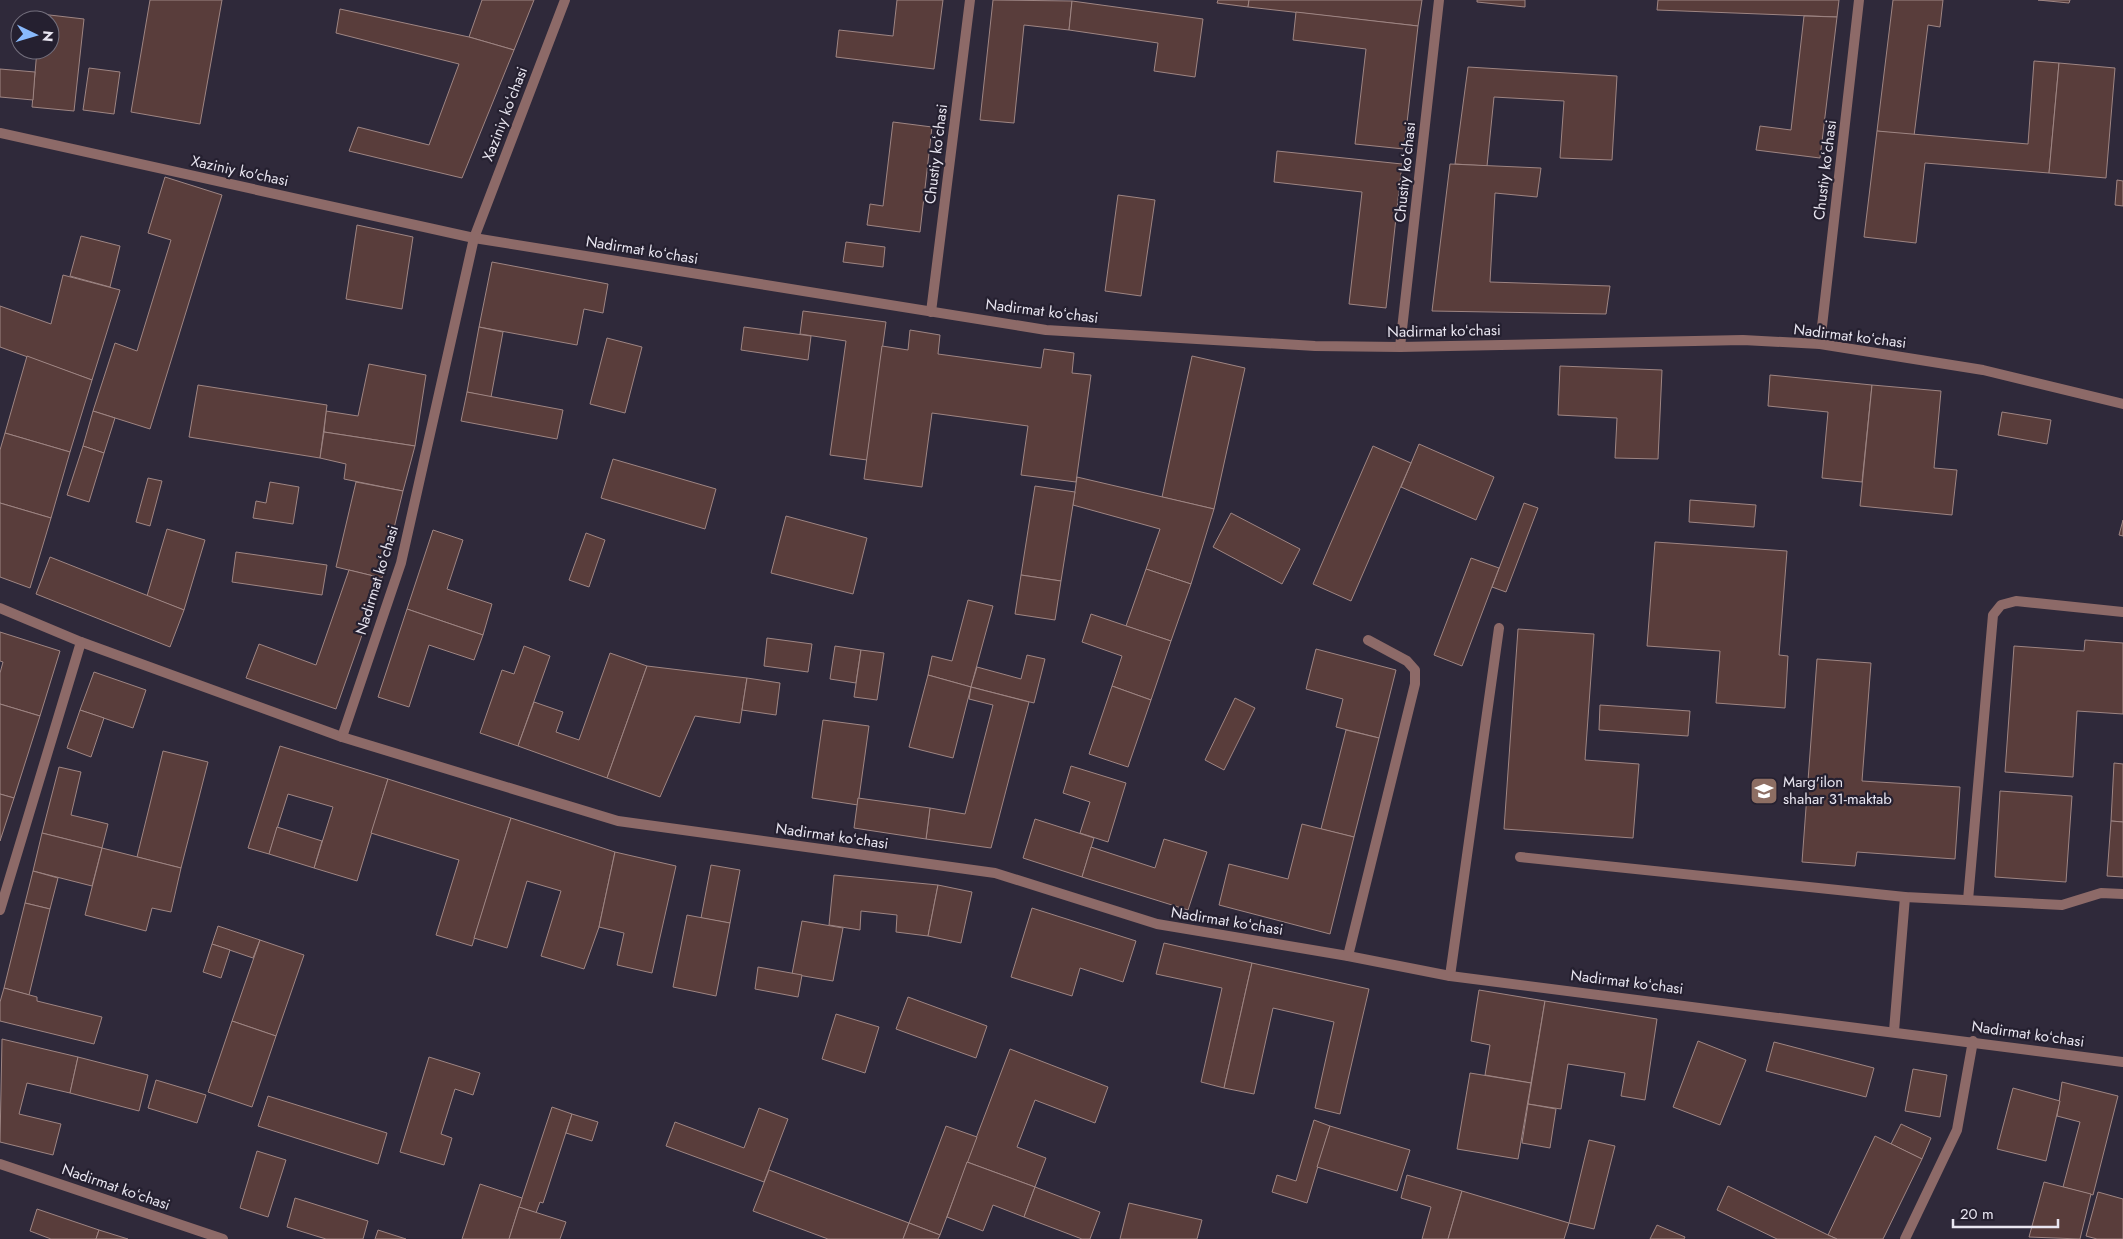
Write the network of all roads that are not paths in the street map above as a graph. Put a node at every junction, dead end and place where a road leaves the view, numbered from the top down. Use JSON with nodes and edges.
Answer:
{"nodes":[{"id":1,"x":565,"y":0,"type":"edge"},
{"id":2,"x":970,"y":0,"type":"edge"},
{"id":3,"x":1439,"y":0,"type":"edge"},
{"id":4,"x":1859,"y":0,"type":"edge"},
{"id":5,"x":0,"y":133,"type":"edge"},
{"id":6,"x":474,"y":238,"type":"junction"},
{"id":7,"x":931,"y":312,"type":"junction"},
{"id":8,"x":1820,"y":344,"type":"junction"},
{"id":9,"x":1400,"y":347,"type":"junction"},
{"id":10,"x":2123,"y":404,"type":"edge"},
{"id":11,"x":0,"y":608,"type":"edge"},
{"id":12,"x":2123,"y":612,"type":"edge"},
{"id":13,"x":1498,"y":628,"type":"dead end"},
{"id":14,"x":1368,"y":640,"type":"dead end"},
{"id":15,"x":82,"y":642,"type":"junction"},
{"id":16,"x":342,"y":737,"type":"junction"},
{"id":17,"x":1520,"y":857,"type":"dead end"},
{"id":18,"x":2123,"y":894,"type":"edge"},
{"id":19,"x":1905,"y":897,"type":"junction"},
{"id":20,"x":1968,"y":900,"type":"junction"},
{"id":21,"x":0,"y":910,"type":"edge"},
{"id":22,"x":1348,"y":956,"type":"junction"},
{"id":23,"x":1450,"y":976,"type":"junction"},
{"id":24,"x":1894,"y":1031,"type":"junction"},
{"id":25,"x":1973,"y":1042,"type":"junction"},
{"id":26,"x":2123,"y":1062,"type":"edge"},
{"id":27,"x":0,"y":1164,"type":"edge"},
{"id":28,"x":222,"y":1239,"type":"edge"},
{"id":29,"x":1906,"y":1239,"type":"edge"}],
"edges":[{"from":1,"to":6,"type":"street","name":"Xaziniy koʻchasi"},
{"from":2,"to":7,"type":"street","name":"Chustiy koʻchasi"},
{"from":3,"to":9,"type":"street","name":"Chustiy koʻchasi"},
{"from":4,"to":8,"type":"street","name":"Chustiy koʻchasi"},
{"from":5,"to":6,"type":"street","name":"Xaziniy ko'chasi"},
{"from":6,"to":7,"type":"street","name":"Nadirmat koʻchasi"},
{"from":6,"to":16,"type":"street","name":"Nadirmat koʻchasi"},
{"from":7,"to":9,"type":"street","name":"Nadirmat koʻchasi"},
{"from":8,"to":9,"type":"street","name":"Nadirmat koʻchasi"},
{"from":8,"to":10,"type":"street","name":"Nadirmat koʻchasi"},
{"from":11,"to":15,"type":"street","name":"Nadirmat koʻchasi"},
{"from":12,"to":20,"type":"street"},
{"from":13,"to":23,"type":"street"},
{"from":14,"to":22,"type":"street"},
{"from":15,"to":16,"type":"street","name":"Nadirmat koʻchasi"},
{"from":15,"to":21,"type":"street"},
{"from":16,"to":22,"type":"street","name":"Nadirmat koʻchasi"},
{"from":17,"to":19,"type":"street"},
{"from":18,"to":20,"type":"street"},
{"from":19,"to":20,"type":"street"},
{"from":19,"to":24,"type":"street"},
{"from":22,"to":23,"type":"street","name":"Nadirmat koʻchasi"},
{"from":23,"to":24,"type":"street","name":"Nadirmat koʻchasi"},
{"from":24,"to":25,"type":"street","name":"Nadirmat koʻchasi"},
{"from":25,"to":26,"type":"street","name":"Nadirmat koʻchasi"},
{"from":25,"to":29,"type":"street"},
{"from":27,"to":28,"type":"street","name":"Nadirmat koʻchasi"}]}
